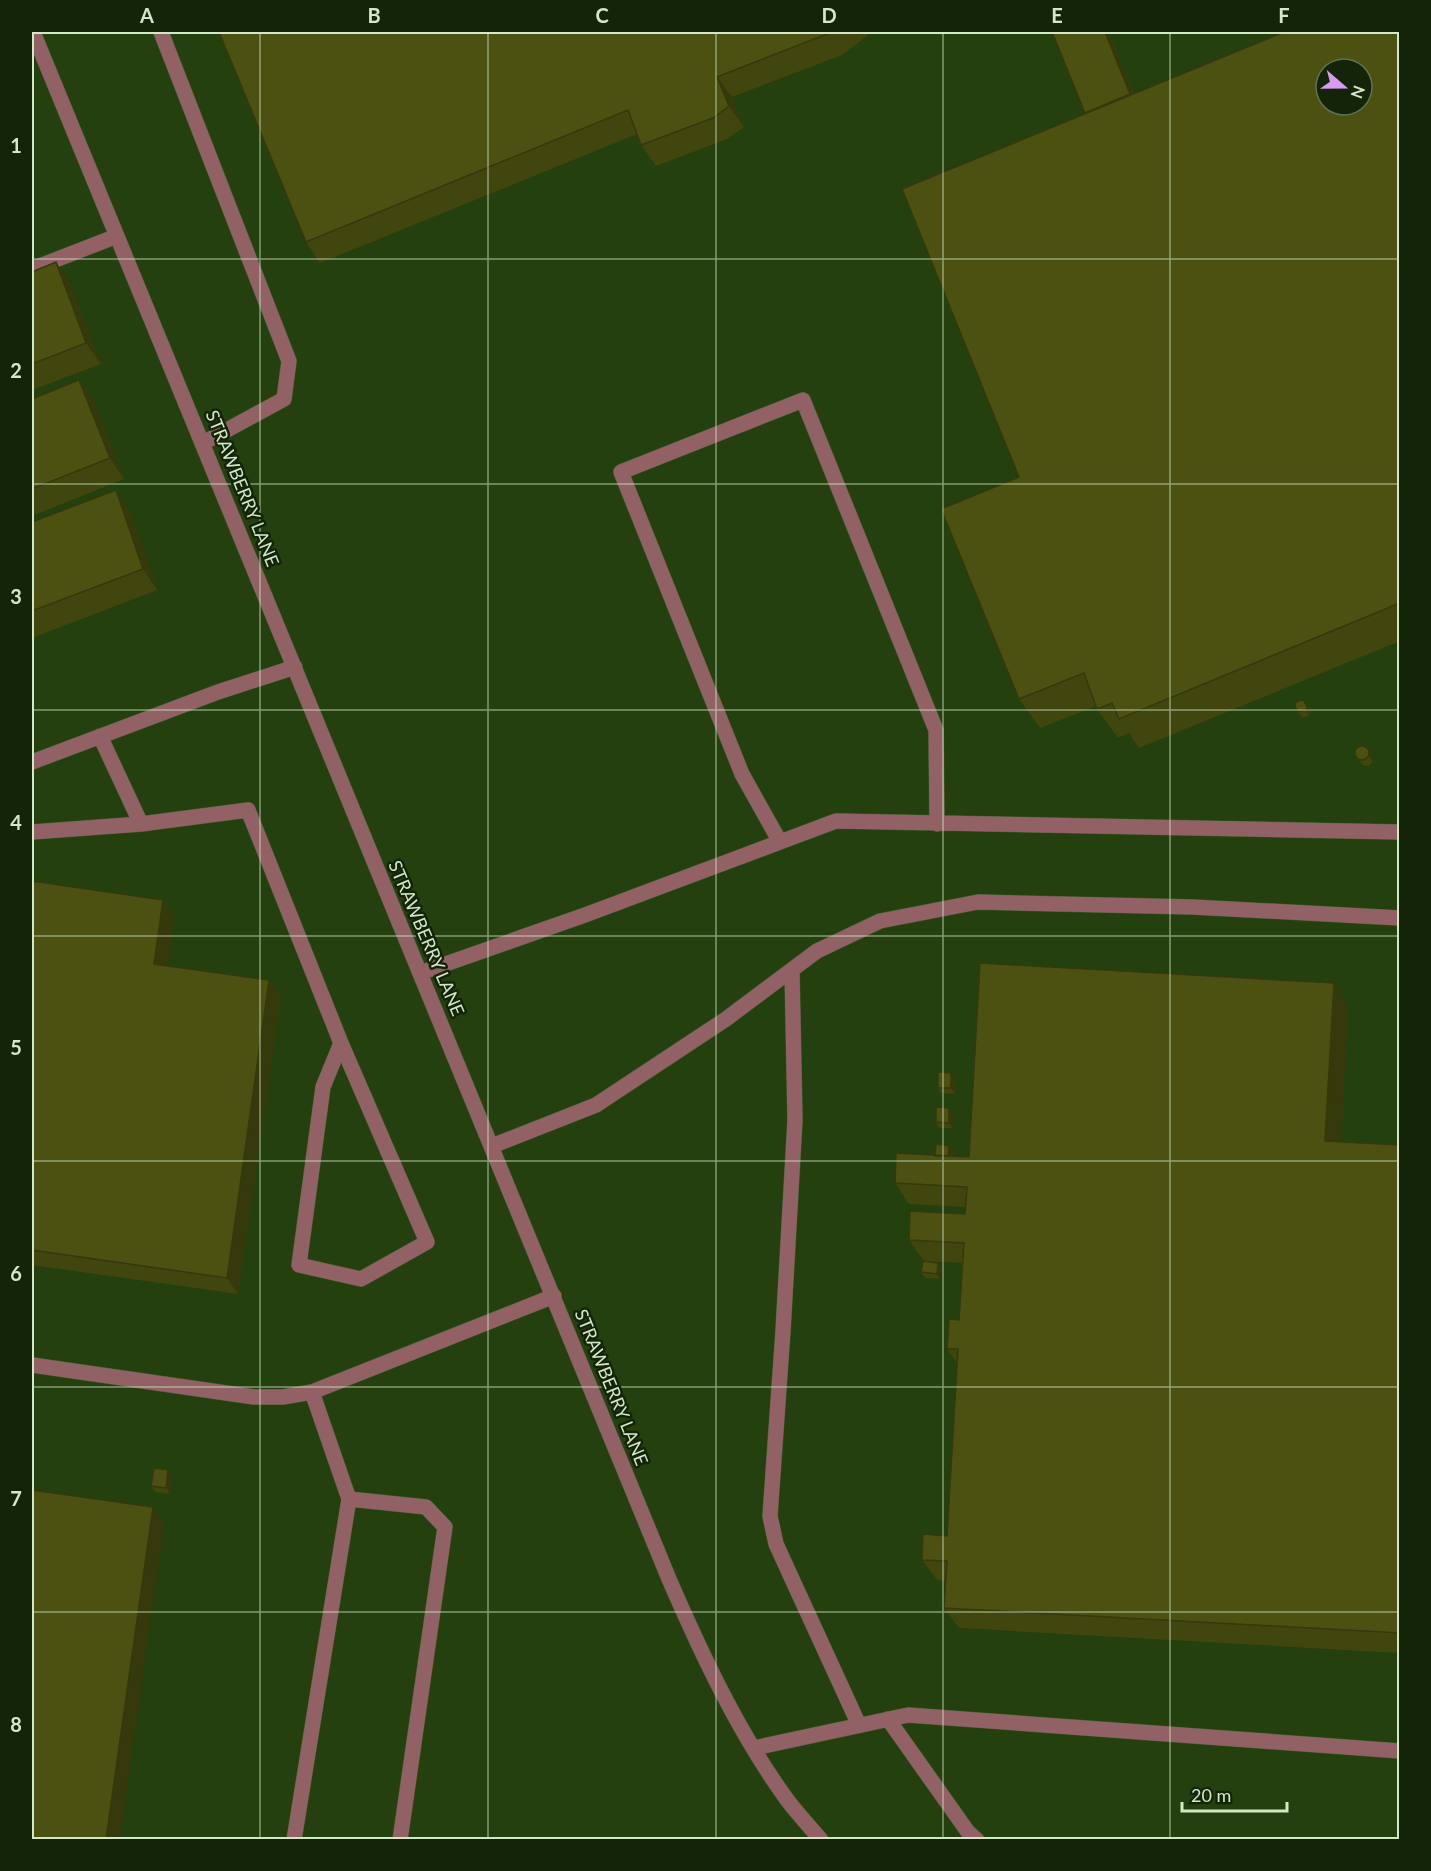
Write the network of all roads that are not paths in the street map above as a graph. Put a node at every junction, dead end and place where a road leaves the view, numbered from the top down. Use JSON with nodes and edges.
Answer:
{"nodes":[{"id":1,"x":33,"y":32,"type":"edge"},
{"id":2,"x":161,"y":32,"type":"edge"},
{"id":3,"x":117,"y":236,"type":"junction"},
{"id":4,"x":32,"y":270,"type":"edge"},
{"id":5,"x":203,"y":443,"type":"junction"},
{"id":6,"x":295,"y":667,"type":"junction"},
{"id":7,"x":100,"y":736,"type":"junction"},
{"id":8,"x":32,"y":762,"type":"edge"},
{"id":9,"x":141,"y":824,"type":"junction"},
{"id":10,"x":937,"y":824,"type":"junction"},
{"id":11,"x":32,"y":832,"type":"edge"},
{"id":12,"x":1400,"y":832,"type":"edge"},
{"id":13,"x":780,"y":842,"type":"junction"},
{"id":14,"x":1400,"y":918,"type":"edge"},
{"id":15,"x":792,"y":970,"type":"junction"},
{"id":16,"x":420,"y":973,"type":"junction"},
{"id":17,"x":341,"y":1043,"type":"junction"},
{"id":18,"x":492,"y":1146,"type":"junction"},
{"id":19,"x":554,"y":1296,"type":"junction"},
{"id":20,"x":32,"y":1365,"type":"edge"},
{"id":21,"x":312,"y":1392,"type":"junction"},
{"id":22,"x":349,"y":1499,"type":"junction"},
{"id":23,"x":888,"y":1719,"type":"junction"},
{"id":24,"x":859,"y":1725,"type":"junction"},
{"id":25,"x":754,"y":1748,"type":"junction"},
{"id":26,"x":1400,"y":1751,"type":"edge"},
{"id":27,"x":294,"y":1839,"type":"edge"},
{"id":28,"x":400,"y":1839,"type":"edge"},
{"id":29,"x":821,"y":1839,"type":"edge"},
{"id":30,"x":977,"y":1839,"type":"edge"}],
"edges":[{"from":1,"to":3,"type":"street","name":"STRAWBERRY LANE"},
{"from":2,"to":5,"type":"street"},
{"from":3,"to":4,"type":"street"},
{"from":3,"to":5,"type":"street","name":"STRAWBERRY LANE"},
{"from":5,"to":6,"type":"street","name":"STRAWBERRY LANE"},
{"from":6,"to":7,"type":"street"},
{"from":6,"to":16,"type":"street","name":"STRAWBERRY LANE"},
{"from":7,"to":8,"type":"street"},
{"from":7,"to":9,"type":"street"},
{"from":9,"to":11,"type":"street"},
{"from":9,"to":17,"type":"street"},
{"from":10,"to":12,"type":"street"},
{"from":10,"to":13,"type":"street"},
{"from":10,"to":13,"type":"street"},
{"from":13,"to":16,"type":"street"},
{"from":14,"to":15,"type":"street"},
{"from":15,"to":18,"type":"street"},
{"from":15,"to":24,"type":"street"},
{"from":16,"to":18,"type":"street","name":"STRAWBERRY LANE"},
{"from":17,"to":17,"type":"street"},
{"from":18,"to":19,"type":"street","name":"STRAWBERRY LANE"},
{"from":19,"to":21,"type":"street"},
{"from":19,"to":25,"type":"street","name":"STRAWBERRY LANE"},
{"from":20,"to":21,"type":"street"},
{"from":21,"to":22,"type":"street"},
{"from":22,"to":27,"type":"street"},
{"from":22,"to":28,"type":"street"},
{"from":23,"to":24,"type":"street"},
{"from":23,"to":26,"type":"street"},
{"from":23,"to":30,"type":"street"},
{"from":24,"to":25,"type":"street"},
{"from":25,"to":29,"type":"street","name":"STRAWBERRY LANE"}]}
